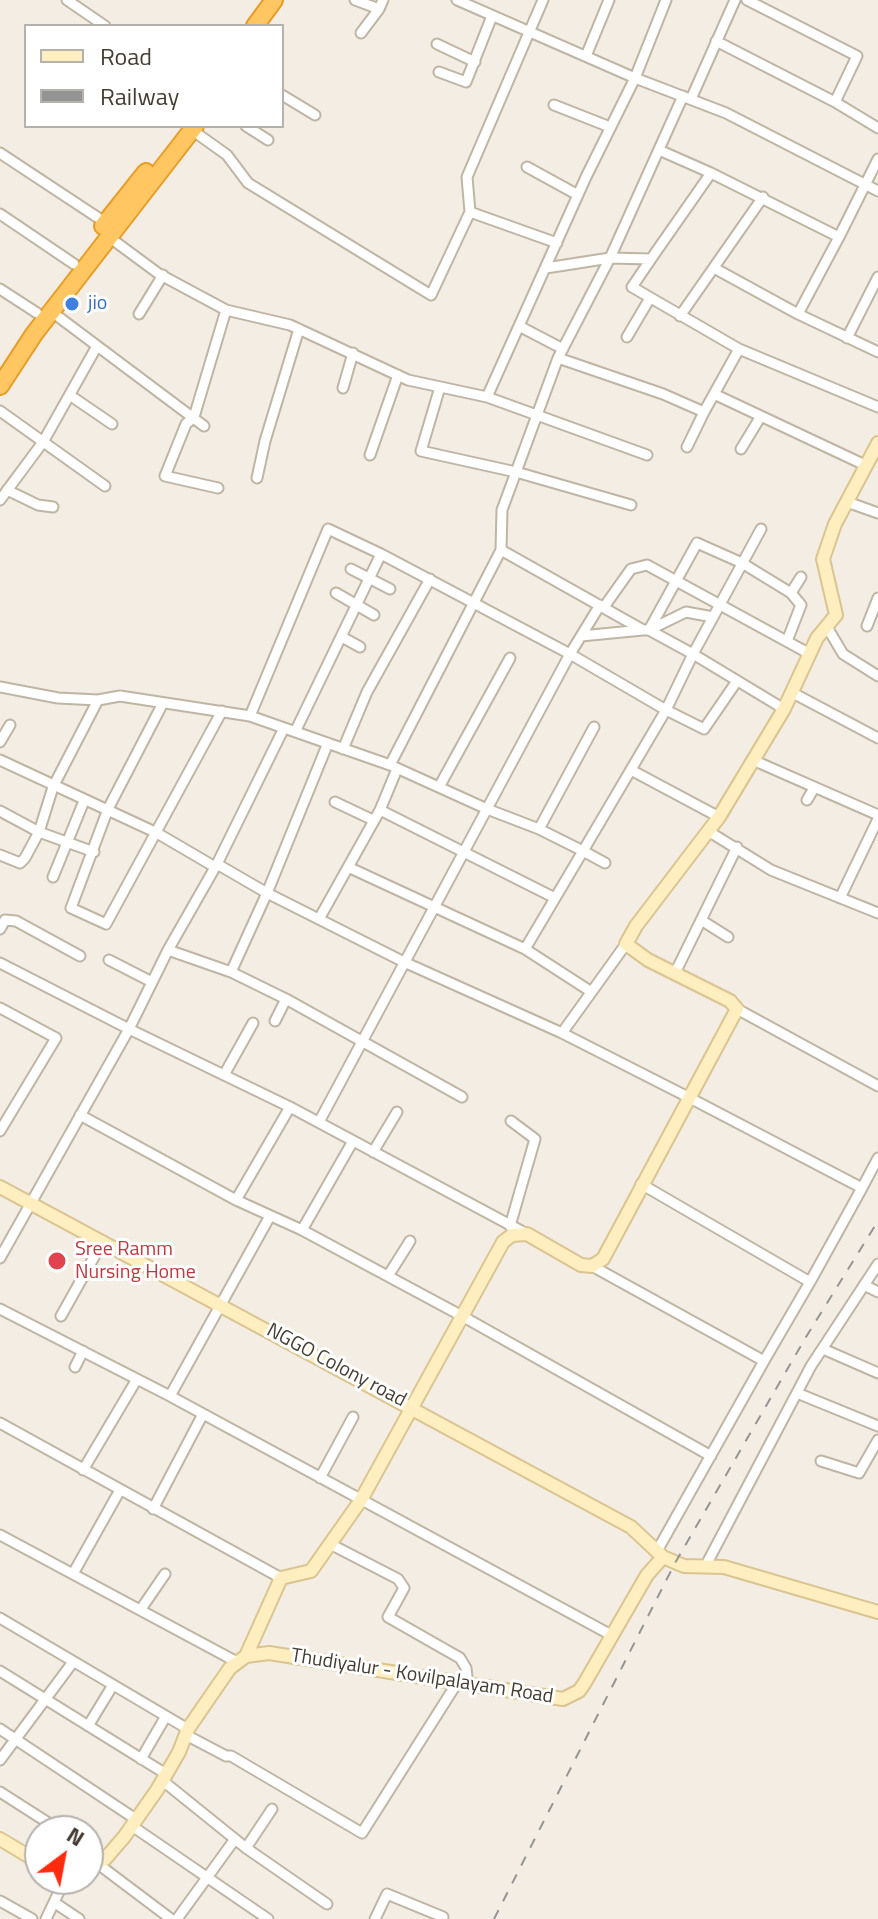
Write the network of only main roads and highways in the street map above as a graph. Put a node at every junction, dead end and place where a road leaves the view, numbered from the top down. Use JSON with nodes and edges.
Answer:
{"nodes":[{"id":1,"x":274,"y":0,"type":"edge"},
{"id":2,"x":286,"y":0,"type":"edge"},
{"id":3,"x":256,"y":24,"type":"edge"},
{"id":4,"x":269,"y":24,"type":"edge"},
{"id":5,"x":188,"y":128,"type":"edge"},
{"id":6,"x":107,"y":230,"type":"junction"},
{"id":7,"x":44,"y":313,"type":"junction"},
{"id":8,"x":30,"y":332,"type":"junction"},
{"id":9,"x":0,"y":366,"type":"edge"},
{"id":10,"x":0,"y":386,"type":"edge"}],
"edges":[{"from":1,"to":3,"type":"highway"},
{"from":2,"to":4,"type":"highway"},
{"from":5,"to":6,"type":"highway"},
{"from":6,"to":7,"type":"highway"},
{"from":6,"to":7,"type":"highway"},
{"from":7,"to":8,"type":"highway"},
{"from":8,"to":9,"type":"highway"},
{"from":8,"to":10,"type":"highway"}]}
